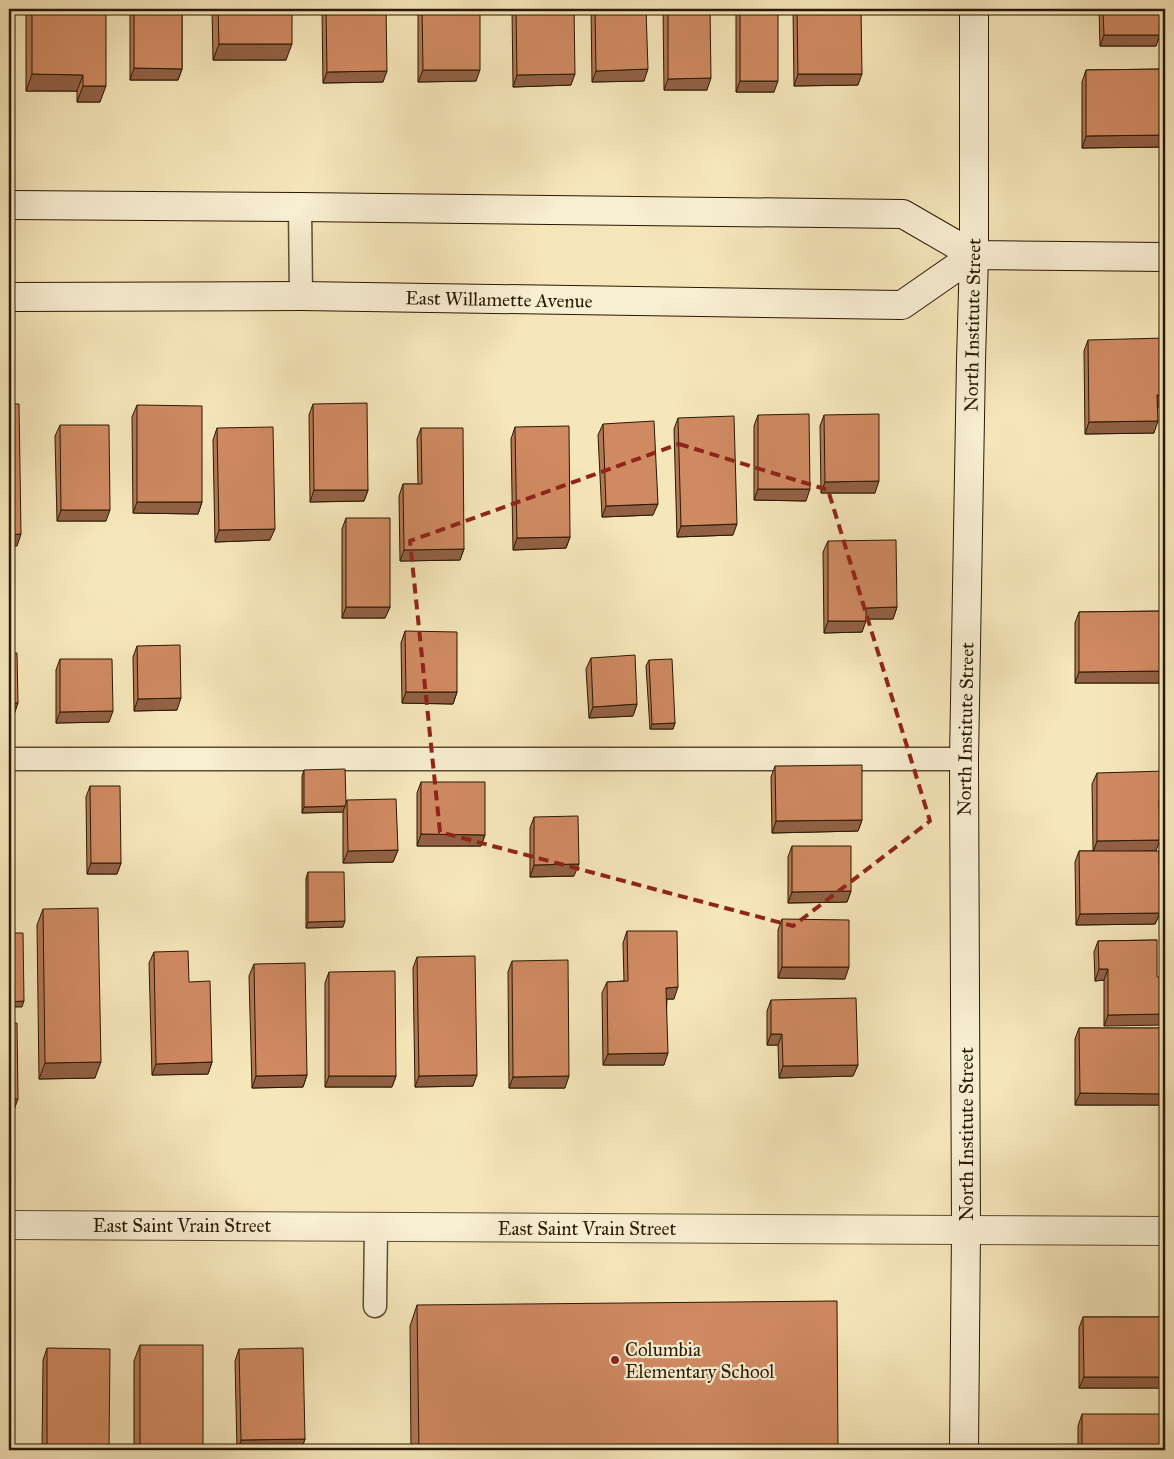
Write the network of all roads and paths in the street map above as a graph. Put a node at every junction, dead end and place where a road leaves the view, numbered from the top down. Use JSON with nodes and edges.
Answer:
{"nodes":[{"id":1,"x":974,"y":9,"type":"edge"},
{"id":2,"x":9,"y":205,"type":"edge"},
{"id":3,"x":300,"y":206,"type":"junction"},
{"id":4,"x":974,"y":255,"type":"junction"},
{"id":5,"x":1165,"y":257,"type":"edge"},
{"id":6,"x":301,"y":296,"type":"junction"},
{"id":7,"x":9,"y":297,"type":"edge"},
{"id":8,"x":964,"y":758,"type":"junction"},
{"id":9,"x":9,"y":759,"type":"edge"},
{"id":10,"x":9,"y":1225,"type":"edge"},
{"id":11,"x":376,"y":1226,"type":"junction"},
{"id":12,"x":966,"y":1230,"type":"junction"},
{"id":13,"x":1165,"y":1231,"type":"edge"},
{"id":14,"x":375,"y":1306,"type":"dead end"},
{"id":15,"x":964,"y":1450,"type":"edge"}],
"edges":[{"from":1,"to":4,"type":"street","name":"North Institute Street"},
{"from":2,"to":3,"type":"street"},
{"from":3,"to":4,"type":"street"},
{"from":3,"to":6,"type":"lane"},
{"from":4,"to":5,"type":"street"},
{"from":4,"to":6,"type":"street","name":"East Willamette Avenue"},
{"from":4,"to":8,"type":"street","name":"North Institute Street"},
{"from":6,"to":7,"type":"street","name":"East Willamette Avenue"},
{"from":8,"to":9,"type":"lane"},
{"from":8,"to":12,"type":"street","name":"North Institute Street"},
{"from":10,"to":11,"type":"street","name":"East Saint Vrain Street"},
{"from":11,"to":12,"type":"street","name":"East Saint Vrain Street"},
{"from":11,"to":14,"type":"lane"},
{"from":12,"to":13,"type":"street","name":"East Saint Vrain Street"},
{"from":12,"to":15,"type":"street","name":"North Institute Street"}]}
